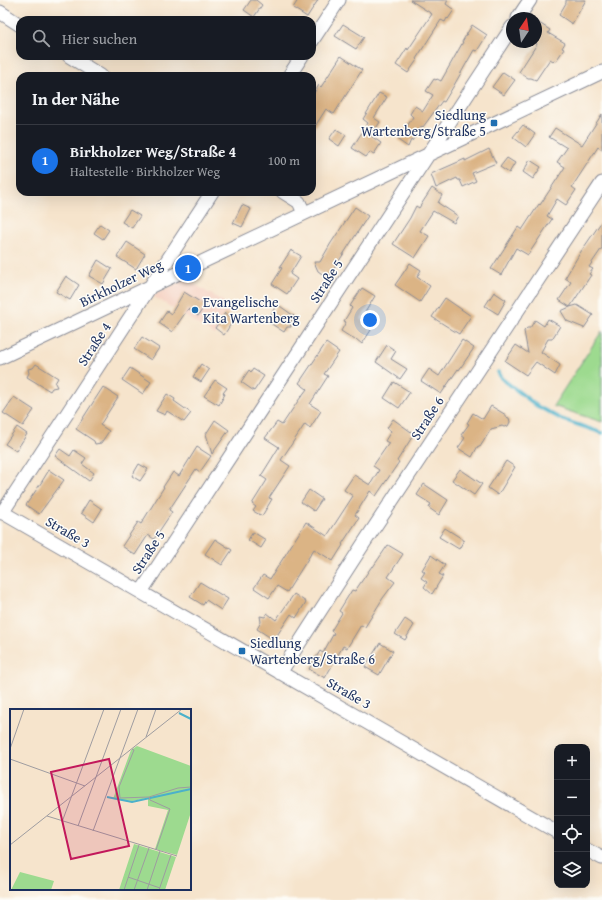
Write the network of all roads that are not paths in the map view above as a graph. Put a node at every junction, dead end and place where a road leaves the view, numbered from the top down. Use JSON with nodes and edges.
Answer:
{"nodes":[{"id":1,"x":339,"y":0,"type":"edge"},
{"id":2,"x":530,"y":0,"type":"edge"},
{"id":3,"x":0,"y":12,"type":"edge"},
{"id":4,"x":522,"y":12,"type":"edge"},
{"id":5,"x":16,"y":22,"type":"edge"},
{"id":6,"x":316,"y":35,"type":"edge"},
{"id":7,"x":506,"y":36,"type":"edge"},
{"id":8,"x":76,"y":60,"type":"edge"},
{"id":9,"x":299,"y":60,"type":"edge"},
{"id":10,"x":95,"y":72,"type":"edge"},
{"id":11,"x":292,"y":72,"type":"edge"},
{"id":12,"x":602,"y":72,"type":"edge"},
{"id":13,"x":429,"y":153,"type":"junction"},
{"id":14,"x":602,"y":183,"type":"edge"},
{"id":15,"x":209,"y":196,"type":"edge"},
{"id":16,"x":289,"y":196,"type":"edge"},
{"id":17,"x":304,"y":213,"type":"junction"},
{"id":18,"x":151,"y":285,"type":"junction"},
{"id":19,"x":0,"y":358,"type":"edge"},
{"id":20,"x":1,"y":512,"type":"edge"},
{"id":21,"x":141,"y":592,"type":"junction"},
{"id":22,"x":280,"y":673,"type":"junction"},
{"id":23,"x":554,"y":830,"type":"edge"},
{"id":24,"x":590,"y":852,"type":"edge"},
{"id":25,"x":602,"y":858,"type":"edge"}],
"edges":[{"from":1,"to":6,"type":"street"},
{"from":2,"to":4,"type":"street"},
{"from":3,"to":5,"type":"street"},
{"from":7,"to":13,"type":"street","name":"Straße 5"},
{"from":8,"to":10,"type":"street"},
{"from":9,"to":11,"type":"street"},
{"from":12,"to":13,"type":"street","name":"Birkholzer Weg"},
{"from":13,"to":17,"type":"street","name":"Birkholzer Weg"},
{"from":13,"to":21,"type":"street","name":"Straße 5"},
{"from":14,"to":22,"type":"street","name":"Straße 6"},
{"from":15,"to":18,"type":"street","name":"Straße 4"},
{"from":16,"to":17,"type":"street"},
{"from":17,"to":18,"type":"street","name":"Birkholzer Weg"},
{"from":18,"to":19,"type":"street","name":"Birkholzer Weg"},
{"from":18,"to":20,"type":"street","name":"Straße 4"},
{"from":20,"to":21,"type":"street","name":"Straße 3"},
{"from":21,"to":22,"type":"street","name":"Straße 3"},
{"from":22,"to":23,"type":"street","name":"Straße 3"},
{"from":24,"to":25,"type":"street"}]}
